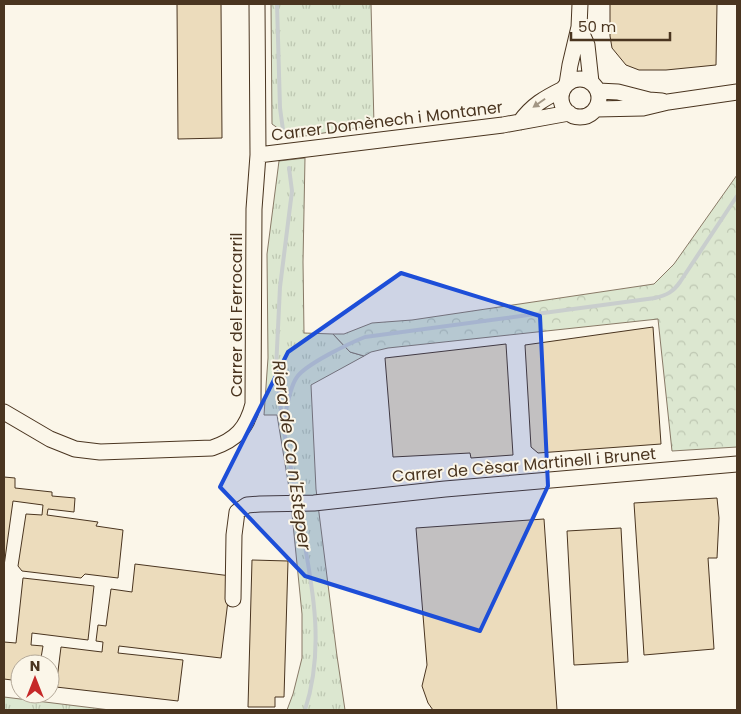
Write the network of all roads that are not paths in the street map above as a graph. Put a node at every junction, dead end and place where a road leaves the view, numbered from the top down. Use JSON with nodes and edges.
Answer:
{"nodes":[{"id":1,"x":257,"y":4,"type":"edge"},
{"id":2,"x":580,"y":4,"type":"edge"},
{"id":3,"x":580,"y":27,"type":"junction"},
{"id":4,"x":595,"y":86,"type":"junction"},
{"id":5,"x":565,"y":87,"type":"junction"},
{"id":6,"x":737,"y":92,"type":"edge"},
{"id":7,"x":668,"y":102,"type":"junction"},
{"id":8,"x":596,"y":109,"type":"junction"},
{"id":9,"x":569,"y":113,"type":"junction"},
{"id":10,"x":520,"y":122,"type":"junction"},
{"id":11,"x":258,"y":155,"type":"junction"},
{"id":12,"x":4,"y":412,"type":"edge"},
{"id":13,"x":737,"y":464,"type":"edge"},
{"id":14,"x":233,"y":599,"type":"dead end"}],
"edges":[{"from":1,"to":11,"type":"street","name":"Carrer del Ferrocarril"},
{"from":2,"to":3,"type":"street"},
{"from":3,"to":4,"type":"street"},
{"from":3,"to":5,"type":"street"},
{"from":4,"to":5,"type":"street"},
{"from":4,"to":7,"type":"street"},
{"from":4,"to":8,"type":"street"},
{"from":5,"to":9,"type":"street"},
{"from":5,"to":10,"type":"street","name":"Carrer Domènech i Montaner","one_way":true},
{"from":6,"to":7,"type":"street"},
{"from":7,"to":8,"type":"street"},
{"from":8,"to":9,"type":"street"},
{"from":9,"to":10,"type":"street","name":"Carrer Domènech i Montaner"},
{"from":10,"to":11,"type":"street","name":"Carrer Domènech i Montaner"},
{"from":11,"to":12,"type":"street","name":"Carrer del Ferrocarril"},
{"from":13,"to":14,"type":"street","name":"Carrer de Cèsar Martinell i Brunet"}]}
